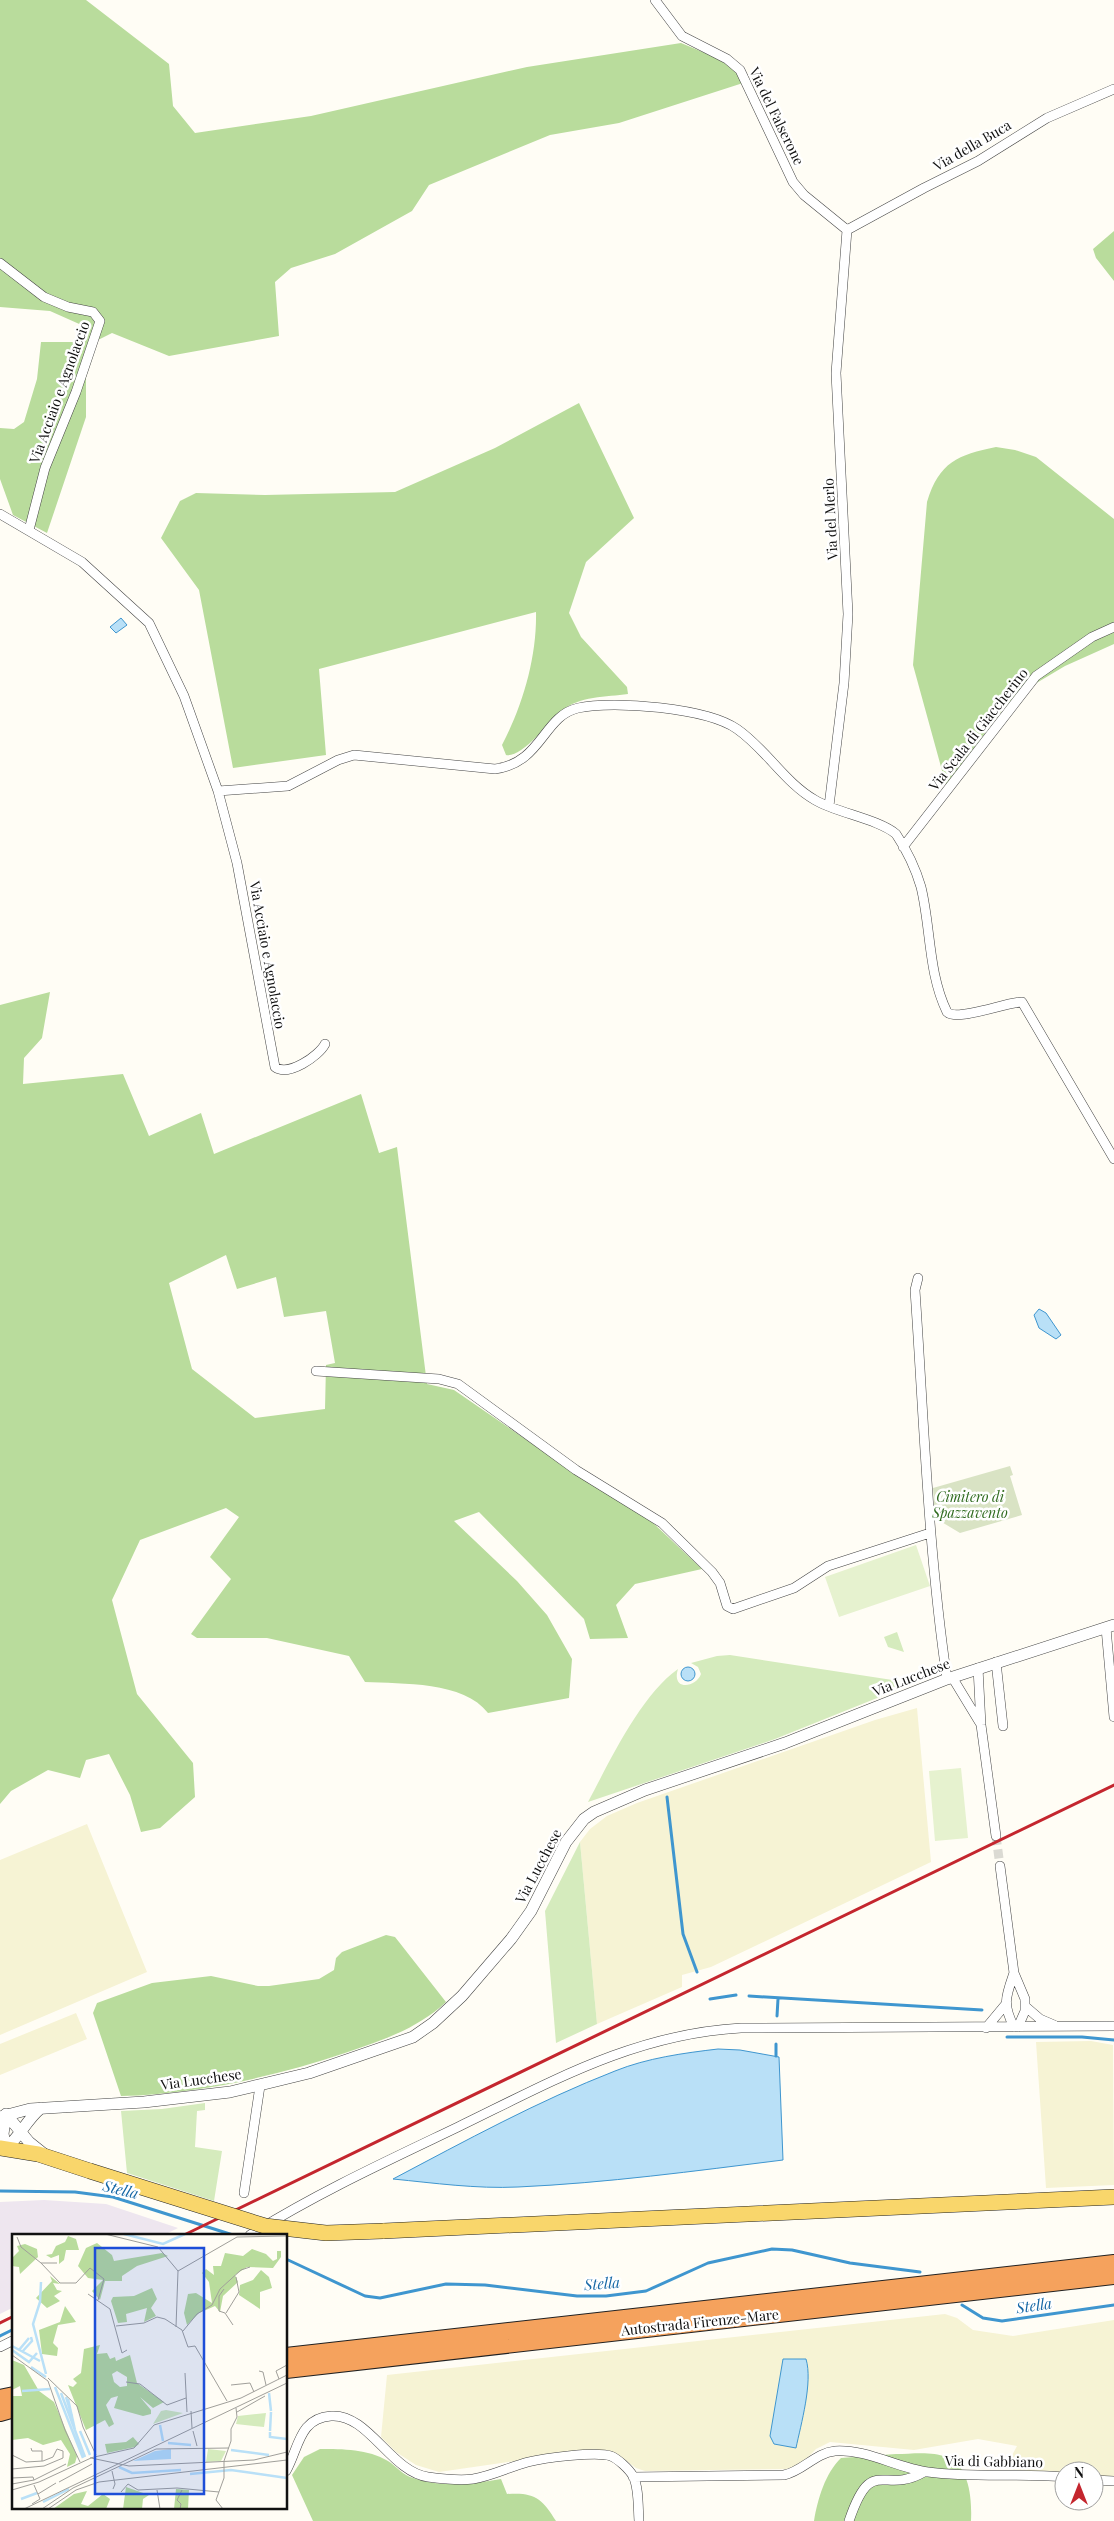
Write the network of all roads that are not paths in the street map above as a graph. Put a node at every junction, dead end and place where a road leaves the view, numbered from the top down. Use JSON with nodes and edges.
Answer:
{"nodes":[{"id":1,"x":656,"y":0,"type":"edge"},
{"id":2,"x":1114,"y":90,"type":"edge"},
{"id":3,"x":847,"y":230,"type":"junction"},
{"id":4,"x":0,"y":263,"type":"edge"},
{"id":5,"x":0,"y":514,"type":"edge"},
{"id":6,"x":29,"y":530,"type":"junction"},
{"id":7,"x":1114,"y":627,"type":"edge"},
{"id":8,"x":218,"y":791,"type":"junction"},
{"id":9,"x":829,"y":806,"type":"junction"},
{"id":10,"x":903,"y":847,"type":"junction"},
{"id":11,"x":325,"y":1044,"type":"dead end"},
{"id":12,"x":1114,"y":1159,"type":"edge"},
{"id":13,"x":918,"y":1278,"type":"dead end"},
{"id":14,"x":316,"y":1371,"type":"dead end"},
{"id":15,"x":930,"y":1533,"type":"junction"},
{"id":16,"x":1110,"y":1627,"type":"edge"},
{"id":17,"x":996,"y":1662,"type":"junction"},
{"id":18,"x":978,"y":1668,"type":"junction"},
{"id":19,"x":949,"y":1678,"type":"junction"},
{"id":20,"x":1114,"y":1717,"type":"edge"},
{"id":21,"x":981,"y":1725,"type":"junction"},
{"id":22,"x":1003,"y":1726,"type":"dead end"},
{"id":23,"x":996,"y":1836,"type":"tunnel mouth"},
{"id":24,"x":1000,"y":1866,"type":"tunnel mouth"},
{"id":25,"x":1014,"y":1973,"type":"junction"},
{"id":26,"x":1006,"y":2004,"type":"junction"},
{"id":27,"x":1026,"y":2007,"type":"junction"},
{"id":28,"x":1114,"y":2026,"type":"edge"},
{"id":29,"x":1016,"y":2027,"type":"junction"},
{"id":30,"x":1059,"y":2027,"type":"junction"},
{"id":31,"x":986,"y":2028,"type":"junction"},
{"id":32,"x":260,"y":2086,"type":"junction"},
{"id":33,"x":41,"y":2108,"type":"junction"},
{"id":34,"x":2,"y":2113,"type":"edge"},
{"id":35,"x":22,"y":2131,"type":"junction"},
{"id":36,"x":3,"y":2148,"type":"edge"},
{"id":37,"x":47,"y":2156,"type":"junction"},
{"id":38,"x":244,"y":2192,"type":"dead end"},
{"id":39,"x":1114,"y":2197,"type":"edge"},
{"id":40,"x":253,"y":2233,"type":"edge"},
{"id":41,"x":1114,"y":2263,"type":"edge"},
{"id":42,"x":1114,"y":2276,"type":"edge"},
{"id":43,"x":12,"y":2341,"type":"edge"},
{"id":44,"x":0,"y":2347,"type":"edge"},
{"id":45,"x":288,"y":2356,"type":"edge"},
{"id":46,"x":288,"y":2370,"type":"edge"},
{"id":47,"x":288,"y":2465,"type":"edge"},
{"id":48,"x":924,"y":2472,"type":"junction"},
{"id":49,"x":1054,"y":2476,"type":"edge"},
{"id":50,"x":633,"y":2477,"type":"junction"},
{"id":51,"x":639,"y":2521,"type":"edge"},
{"id":52,"x":849,"y":2521,"type":"edge"}],
"edges":[{"from":1,"to":3,"type":"street","name":"Via del Falserone"},
{"from":2,"to":3,"type":"street","name":"Via della Buca"},
{"from":3,"to":9,"type":"street","name":"Via del Merlo"},
{"from":4,"to":6,"type":"street","name":"Via Acciaio e Agnolaccio"},
{"from":5,"to":6,"type":"street","name":"Via Acciaio e Agnolaccio"},
{"from":6,"to":8,"type":"street","name":"Via Acciaio e Agnolaccio"},
{"from":7,"to":10,"type":"street","name":"Via Scala di Giaccherino"},
{"from":8,"to":9,"type":"street"},
{"from":8,"to":11,"type":"street","name":"Via Acciaio e Agnolaccio"},
{"from":9,"to":10,"type":"street"},
{"from":10,"to":12,"type":"street"},
{"from":13,"to":15,"type":"street"},
{"from":14,"to":15,"type":"street"},
{"from":15,"to":19,"type":"street"},
{"from":16,"to":17,"type":"street","name":"Via Lucchese"},
{"from":16,"to":20,"type":"street"},
{"from":17,"to":18,"type":"street","name":"Via Lucchese"},
{"from":17,"to":22,"type":"street"},
{"from":18,"to":19,"type":"street","name":"Via Lucchese"},
{"from":18,"to":21,"type":"street"},
{"from":19,"to":21,"type":"street"},
{"from":19,"to":32,"type":"street","name":"Via Lucchese"},
{"from":21,"to":23,"type":"street"},
{"from":24,"to":25,"type":"street"},
{"from":25,"to":26,"type":"street"},
{"from":25,"to":27,"type":"street"},
{"from":26,"to":29,"type":"street"},
{"from":26,"to":31,"type":"street"},
{"from":27,"to":29,"type":"street"},
{"from":27,"to":30,"type":"street"},
{"from":28,"to":30,"type":"street"},
{"from":29,"to":30,"type":"street"},
{"from":29,"to":31,"type":"street"},
{"from":31,"to":40,"type":"street"},
{"from":32,"to":33,"type":"street","name":"Via Lucchese"},
{"from":32,"to":38,"type":"street"},
{"from":33,"to":34,"type":"street","name":"Via Lucchese"},
{"from":33,"to":35,"type":"street"},
{"from":34,"to":35,"type":"street"},
{"from":34,"to":36,"type":"street"},
{"from":35,"to":36,"type":"street"},
{"from":35,"to":37,"type":"street"},
{"from":36,"to":37,"type":"main road"},
{"from":37,"to":39,"type":"main road","bridge":true},
{"from":41,"to":45,"type":"highway","name":"Autostrada Firenze-Mare"},
{"from":42,"to":46,"type":"highway","name":"Autostrada Firenze-Mare"},
{"from":43,"to":44,"type":"street"},
{"from":47,"to":50,"type":"street"},
{"from":48,"to":49,"type":"street","name":"Via di Gabbiano"},
{"from":48,"to":50,"type":"street"},
{"from":48,"to":52,"type":"street"},
{"from":50,"to":51,"type":"street"}]}
